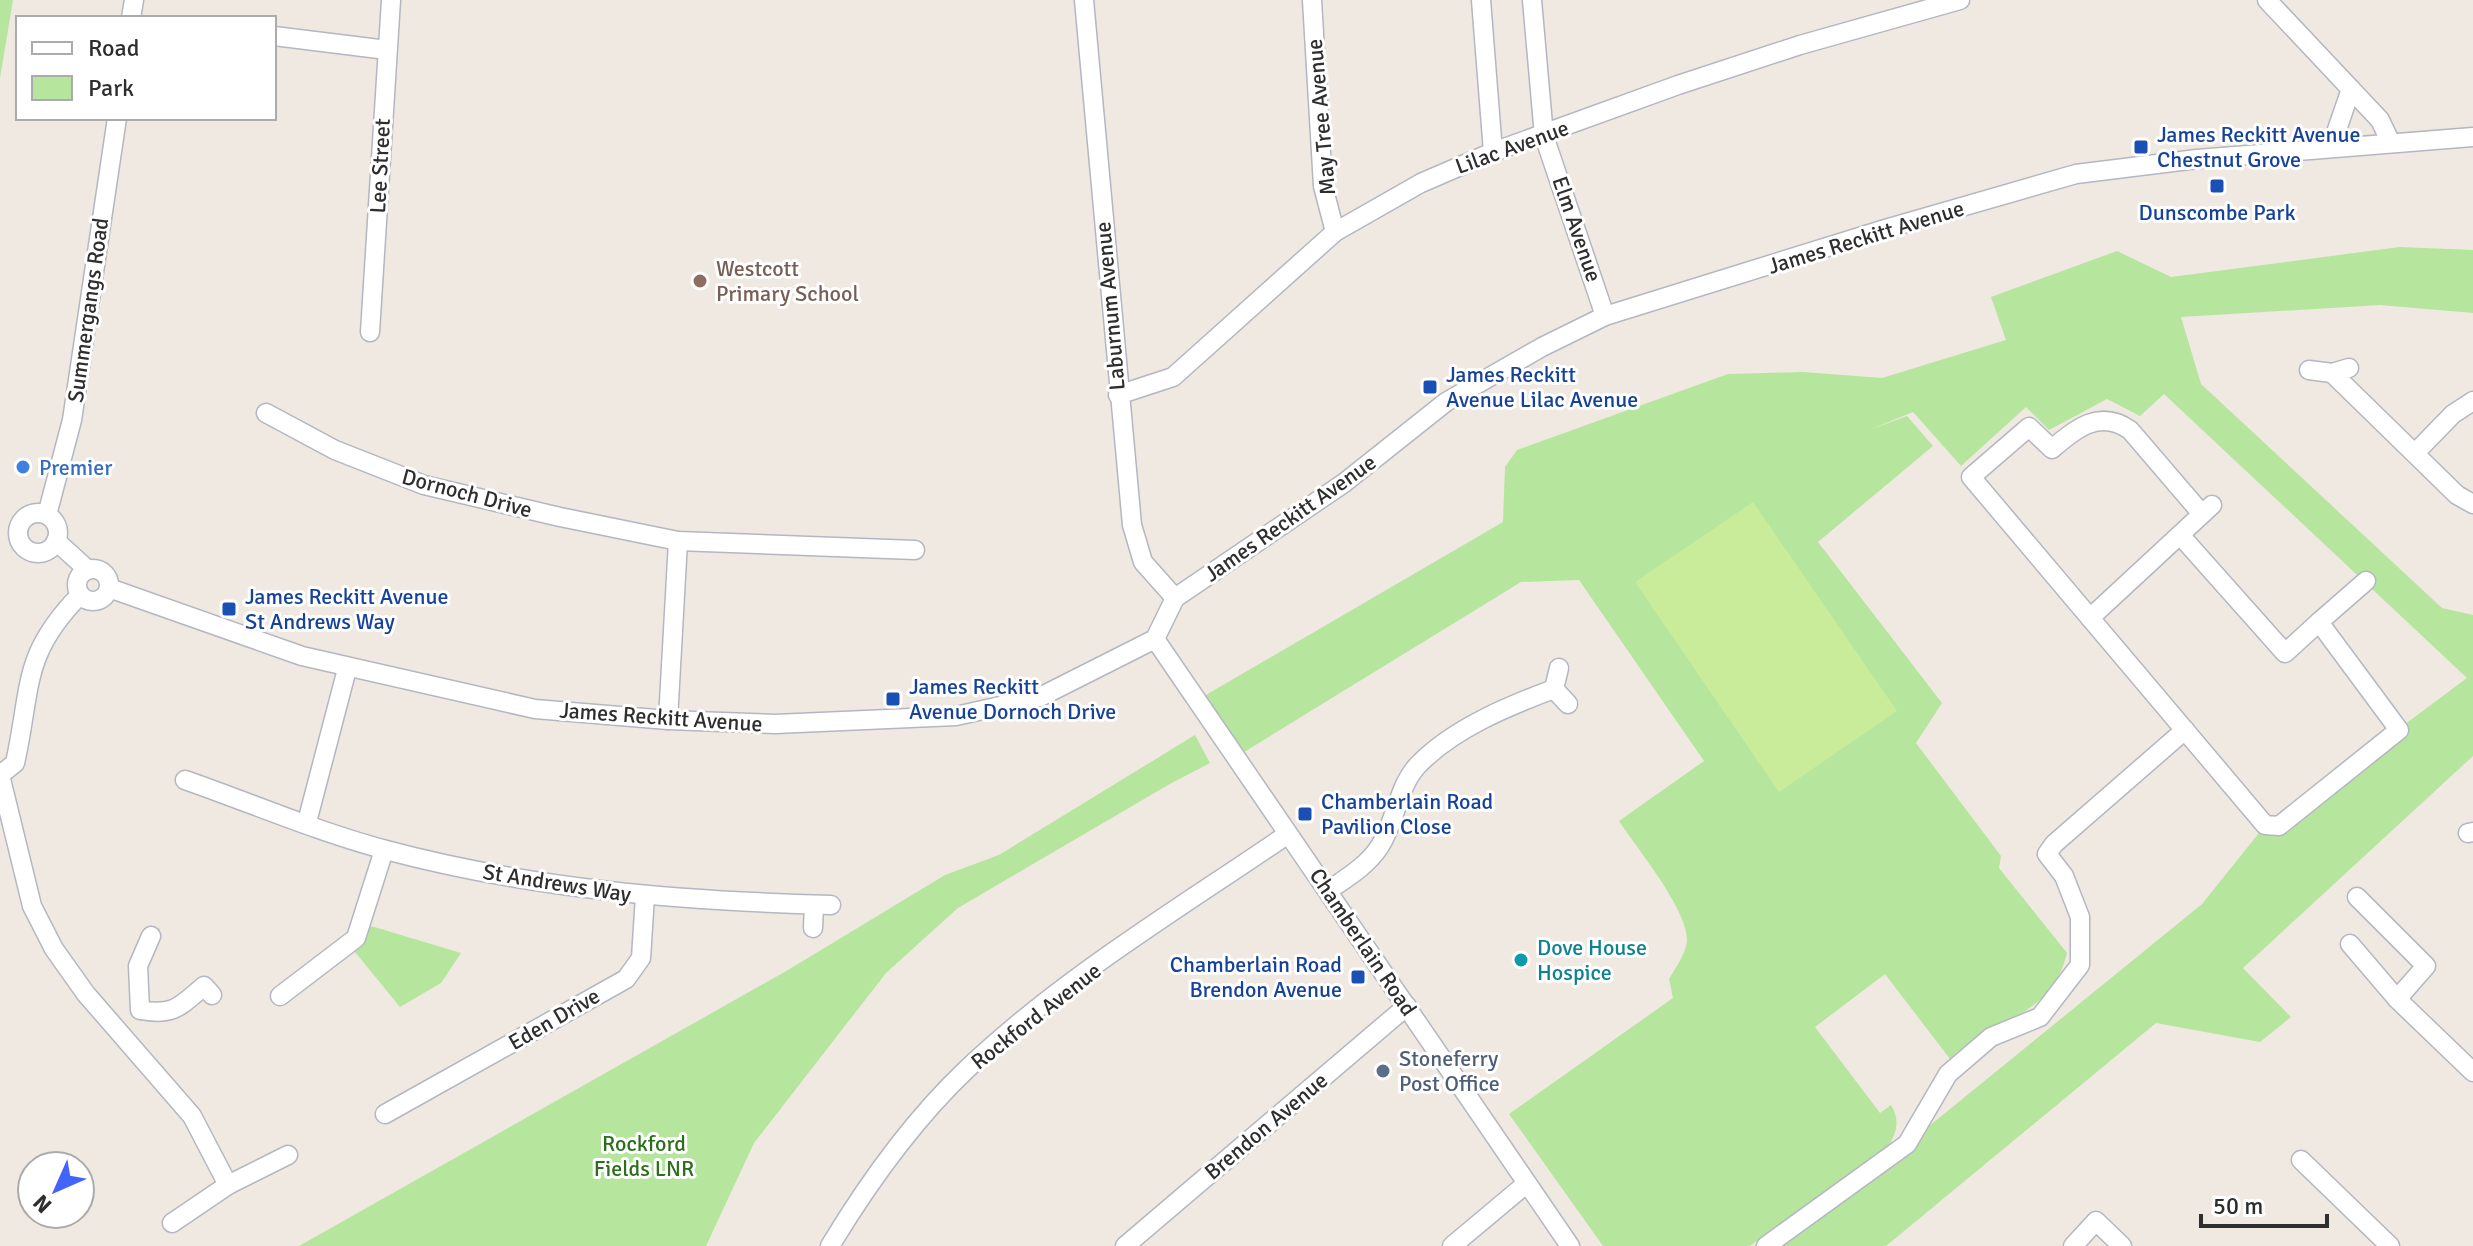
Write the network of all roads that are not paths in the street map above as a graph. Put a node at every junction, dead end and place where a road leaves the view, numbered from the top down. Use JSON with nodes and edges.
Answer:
{"nodes":[{"id":1,"x":391,"y":0,"type":"edge"},
{"id":2,"x":1084,"y":0,"type":"edge"},
{"id":3,"x":1312,"y":0,"type":"edge"},
{"id":4,"x":1481,"y":0,"type":"edge"},
{"id":5,"x":1532,"y":0,"type":"edge"},
{"id":6,"x":1960,"y":0,"type":"edge"},
{"id":7,"x":2267,"y":0,"type":"edge"},
{"id":8,"x":276,"y":36,"type":"edge"},
{"id":9,"x":387,"y":50,"type":"junction"},
{"id":10,"x":2351,"y":89,"type":"junction"},
{"id":11,"x":117,"y":120,"type":"edge"},
{"id":12,"x":1544,"y":136,"type":"junction"},
{"id":13,"x":2473,"y":137,"type":"edge"},
{"id":14,"x":2390,"y":141,"type":"junction"},
{"id":15,"x":2331,"y":147,"type":"junction"},
{"id":16,"x":1493,"y":152,"type":"junction"},
{"id":17,"x":1335,"y":232,"type":"junction"},
{"id":18,"x":1605,"y":316,"type":"junction"},
{"id":19,"x":370,"y":332,"type":"dead end"},
{"id":20,"x":2309,"y":370,"type":"dead end"},
{"id":21,"x":1118,"y":395,"type":"junction"},
{"id":22,"x":2473,"y":401,"type":"edge"},
{"id":23,"x":266,"y":413,"type":"dead end"},
{"id":24,"x":2417,"y":451,"type":"junction"},
{"id":25,"x":2473,"y":504,"type":"edge"},
{"id":26,"x":50,"y":507,"type":"junction"},
{"id":27,"x":0,"y":524,"type":"edge"},
{"id":28,"x":18,"y":535,"type":"junction"},
{"id":29,"x":2180,"y":535,"type":"junction"},
{"id":30,"x":678,"y":541,"type":"junction"},
{"id":31,"x":52,"y":546,"type":"junction"},
{"id":32,"x":903,"y":556,"type":"dead end"},
{"id":33,"x":84,"y":572,"type":"junction"},
{"id":34,"x":2366,"y":581,"type":"dead end"},
{"id":35,"x":109,"y":588,"type":"junction"},
{"id":36,"x":80,"y":595,"type":"junction"},
{"id":37,"x":1175,"y":598,"type":"junction"},
{"id":38,"x":2090,"y":618,"type":"junction"},
{"id":39,"x":2319,"y":622,"type":"junction"},
{"id":40,"x":1155,"y":639,"type":"junction"},
{"id":41,"x":1559,"y":668,"type":"dead end"},
{"id":42,"x":347,"y":669,"type":"junction"},
{"id":43,"x":1554,"y":689,"type":"junction"},
{"id":44,"x":1568,"y":704,"type":"dead end"},
{"id":45,"x":668,"y":720,"type":"junction"},
{"id":46,"x":2185,"y":730,"type":"junction"},
{"id":47,"x":0,"y":775,"type":"edge"},
{"id":48,"x":185,"y":780,"type":"dead end"},
{"id":49,"x":307,"y":822,"type":"junction"},
{"id":50,"x":1288,"y":834,"type":"junction"},
{"id":51,"x":384,"y":850,"type":"junction"},
{"id":52,"x":1329,"y":890,"type":"junction"},
{"id":53,"x":645,"y":896,"type":"junction"},
{"id":54,"x":2357,"y":897,"type":"dead end"},
{"id":55,"x":813,"y":928,"type":"dead end"},
{"id":56,"x":151,"y":936,"type":"dead end"},
{"id":57,"x":2350,"y":944,"type":"dead end"},
{"id":58,"x":279,"y":973,"type":"dead end"},
{"id":59,"x":212,"y":995,"type":"dead end"},
{"id":60,"x":2397,"y":999,"type":"junction"},
{"id":61,"x":1407,"y":1006,"type":"junction"},
{"id":62,"x":140,"y":1010,"type":"junction"},
{"id":63,"x":116,"y":1029,"type":"junction"},
{"id":64,"x":2473,"y":1072,"type":"edge"},
{"id":65,"x":393,"y":1089,"type":"dead end"},
{"id":66,"x":406,"y":1103,"type":"junction"},
{"id":67,"x":385,"y":1114,"type":"dead end"},
{"id":68,"x":288,"y":1155,"type":"dead end"},
{"id":69,"x":2301,"y":1160,"type":"dead end"},
{"id":70,"x":1526,"y":1184,"type":"junction"},
{"id":71,"x":228,"y":1185,"type":"junction"},
{"id":72,"x":172,"y":1223,"type":"dead end"},
{"id":73,"x":830,"y":1246,"type":"edge"},
{"id":74,"x":1125,"y":1246,"type":"edge"},
{"id":75,"x":1452,"y":1246,"type":"edge"},
{"id":76,"x":1570,"y":1246,"type":"edge"},
{"id":77,"x":1766,"y":1246,"type":"edge"},
{"id":78,"x":2073,"y":1246,"type":"edge"},
{"id":79,"x":2122,"y":1246,"type":"edge"},
{"id":80,"x":2390,"y":1246,"type":"edge"}],
"edges":[{"from":1,"to":9,"type":"street","name":"Lee Street"},
{"from":2,"to":21,"type":"street","name":"Laburnum Avenue"},
{"from":3,"to":17,"type":"street","name":"May Tree Avenue"},
{"from":4,"to":16,"type":"street"},
{"from":5,"to":12,"type":"street","name":"Elm Avenue"},
{"from":6,"to":12,"type":"street","name":"Lilac Avenue"},
{"from":7,"to":10,"type":"street"},
{"from":8,"to":9,"type":"street"},
{"from":9,"to":19,"type":"street","name":"Lee Street"},
{"from":10,"to":14,"type":"street"},
{"from":10,"to":15,"type":"street"},
{"from":11,"to":26,"type":"street","name":"Summergangs Road"},
{"from":12,"to":16,"type":"street","name":"Lilac Avenue"},
{"from":12,"to":18,"type":"street","name":"Elm Avenue"},
{"from":13,"to":14,"type":"street","name":"James Reckitt Avenue"},
{"from":14,"to":15,"type":"street","name":"James Reckitt Avenue"},
{"from":15,"to":18,"type":"street","name":"James Reckitt Avenue"},
{"from":16,"to":17,"type":"street","name":"Lilac Avenue"},
{"from":17,"to":21,"type":"street","name":"Lilac Avenue"},
{"from":18,"to":37,"type":"street","name":"James Reckitt Avenue"},
{"from":20,"to":24,"type":"street"},
{"from":21,"to":37,"type":"street","name":"Laburnum Avenue"},
{"from":22,"to":24,"type":"street"},
{"from":23,"to":30,"type":"street","name":"Dornoch Drive"},
{"from":24,"to":25,"type":"street"},
{"from":26,"to":28,"type":"street"},
{"from":26,"to":31,"type":"street","name":"James Reckitt Avenue"},
{"from":27,"to":28,"type":"street"},
{"from":28,"to":31,"type":"street","name":"James Reckitt Avenue"},
{"from":29,"to":38,"type":"street"},
{"from":29,"to":38,"type":"street"},
{"from":29,"to":39,"type":"street"},
{"from":30,"to":32,"type":"street","name":"Dornoch Drive"},
{"from":30,"to":45,"type":"street"},
{"from":31,"to":33,"type":"street","name":"James Reckitt Avenue"},
{"from":33,"to":35,"type":"street","name":"James Reckitt Avenue"},
{"from":33,"to":36,"type":"street"},
{"from":34,"to":39,"type":"street"},
{"from":35,"to":36,"type":"street"},
{"from":35,"to":42,"type":"street","name":"James Reckitt Avenue"},
{"from":36,"to":47,"type":"street"},
{"from":37,"to":40,"type":"street","name":"James Reckitt Avenue"},
{"from":38,"to":46,"type":"street"},
{"from":39,"to":46,"type":"street"},
{"from":40,"to":45,"type":"street","name":"James Reckitt Avenue"},
{"from":40,"to":50,"type":"street","name":"Chamberlain Road"},
{"from":41,"to":43,"type":"street"},
{"from":42,"to":45,"type":"street","name":"James Reckitt Avenue"},
{"from":42,"to":49,"type":"street"},
{"from":43,"to":44,"type":"street"},
{"from":43,"to":52,"type":"street"},
{"from":46,"to":77,"type":"street"},
{"from":47,"to":63,"type":"street"},
{"from":48,"to":49,"type":"street","name":"St Andrews Way"},
{"from":49,"to":51,"type":"street","name":"St Andrews Way"},
{"from":50,"to":52,"type":"street","name":"Chamberlain Road"},
{"from":50,"to":73,"type":"street","name":"Rockford Avenue"},
{"from":51,"to":53,"type":"street","name":"St Andrews Way"},
{"from":51,"to":58,"type":"street"},
{"from":52,"to":61,"type":"street","name":"Chamberlain Road"},
{"from":53,"to":55,"type":"street","name":"St Andrews Way"},
{"from":53,"to":66,"type":"street","name":"Eden Drive"},
{"from":54,"to":60,"type":"street"},
{"from":56,"to":62,"type":"street"},
{"from":57,"to":60,"type":"street"},
{"from":59,"to":62,"type":"street"},
{"from":60,"to":64,"type":"street"},
{"from":61,"to":70,"type":"street","name":"Chamberlain Road"},
{"from":61,"to":74,"type":"street","name":"Brendon Avenue"},
{"from":62,"to":63,"type":"street"},
{"from":63,"to":71,"type":"street"},
{"from":65,"to":66,"type":"street"},
{"from":66,"to":67,"type":"street","name":"Eden Drive"},
{"from":68,"to":71,"type":"street"},
{"from":69,"to":80,"type":"street"},
{"from":70,"to":75,"type":"street"},
{"from":70,"to":76,"type":"street","name":"Chamberlain Road"},
{"from":71,"to":72,"type":"street"},
{"from":78,"to":79,"type":"street"}]}
